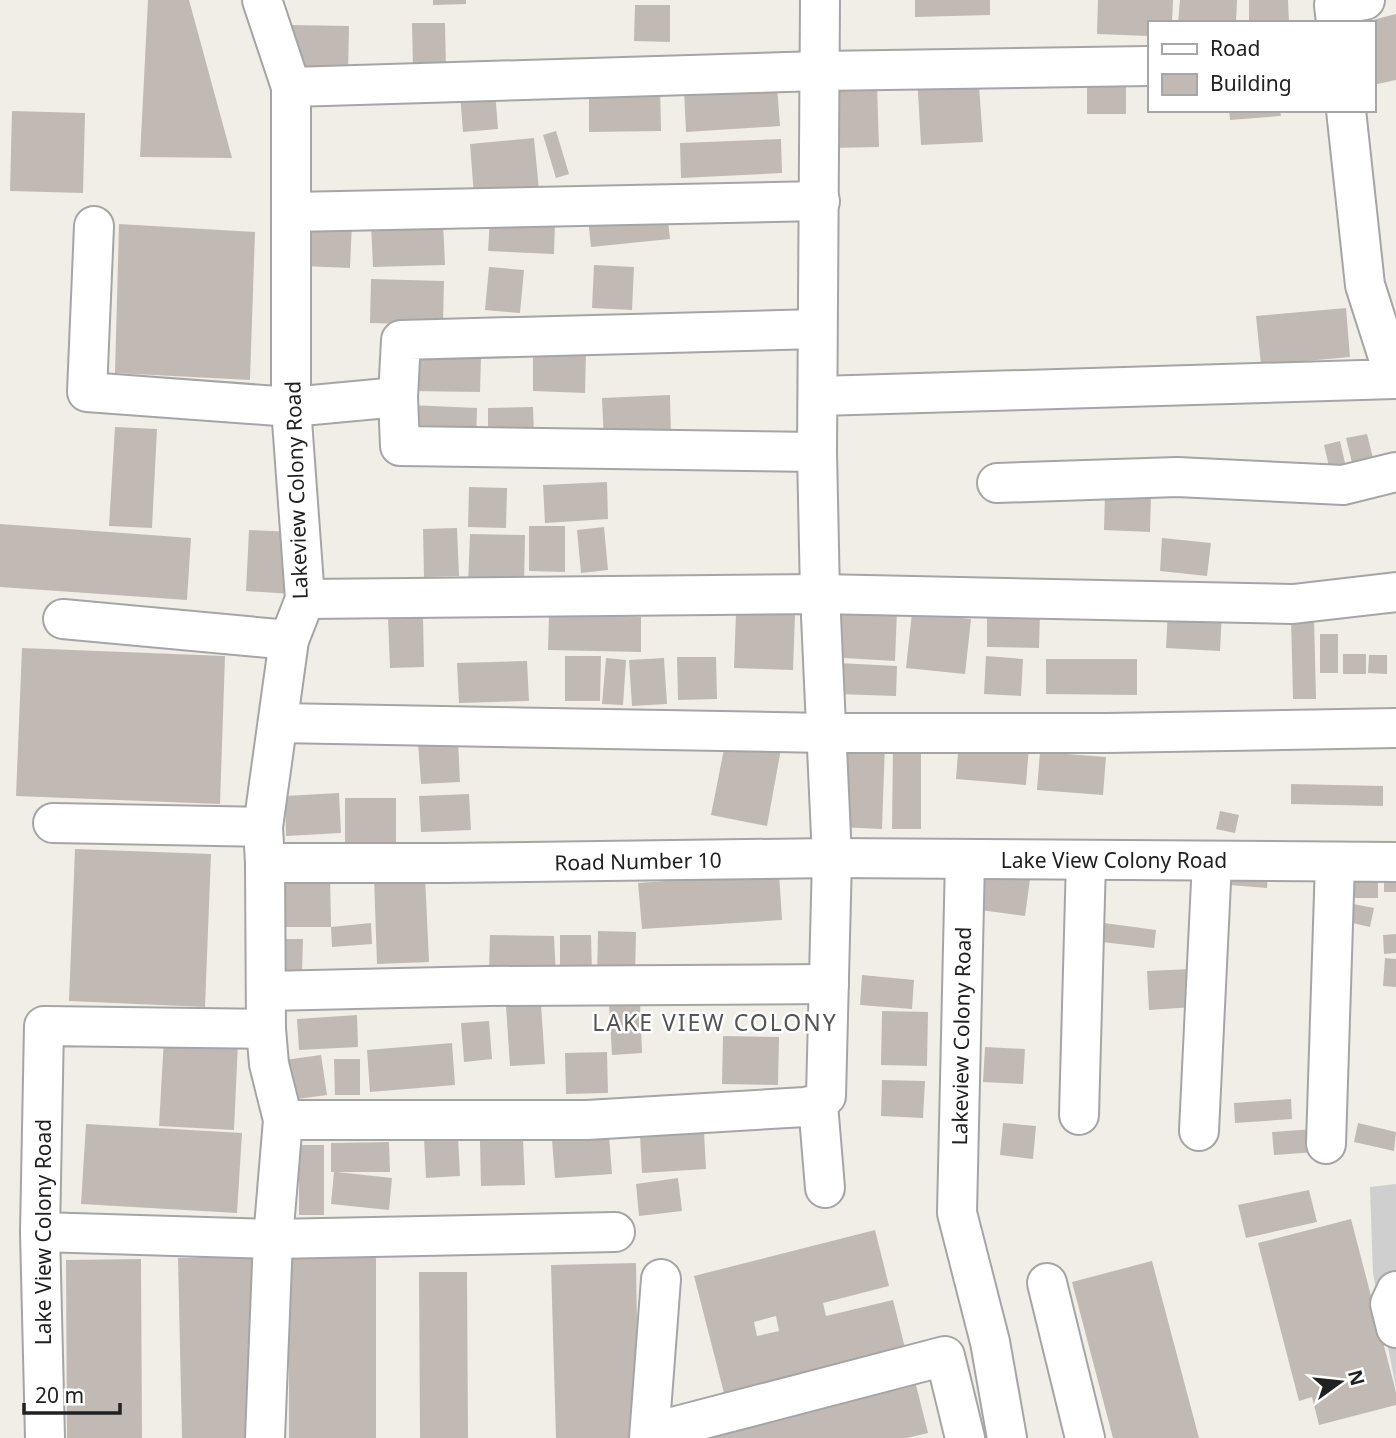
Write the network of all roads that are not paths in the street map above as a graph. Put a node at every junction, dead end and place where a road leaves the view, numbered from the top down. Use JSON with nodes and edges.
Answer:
{"nodes":[{"id":1,"x":262,"y":0,"type":"edge"},
{"id":2,"x":820,"y":0,"type":"edge"},
{"id":3,"x":1365,"y":0,"type":"edge"},
{"id":4,"x":1336,"y":21,"type":"edge"},
{"id":5,"x":1148,"y":66,"type":"edge"},
{"id":6,"x":820,"y":71,"type":"junction"},
{"id":7,"x":291,"y":87,"type":"junction"},
{"id":8,"x":1346,"y":112,"type":"edge"},
{"id":9,"x":820,"y":201,"type":"junction"},
{"id":10,"x":292,"y":212,"type":"junction"},
{"id":11,"x":94,"y":226,"type":"dead end"},
{"id":12,"x":817,"y":329,"type":"junction"},
{"id":13,"x":1396,"y":380,"type":"edge"},
{"id":14,"x":819,"y":396,"type":"junction"},
{"id":15,"x":398,"y":397,"type":"junction"},
{"id":16,"x":291,"y":407,"type":"junction"},
{"id":17,"x":817,"y":452,"type":"junction"},
{"id":18,"x":1396,"y":472,"type":"edge"},
{"id":19,"x":996,"y":482,"type":"dead end"},
{"id":20,"x":1396,"y":592,"type":"edge"},
{"id":21,"x":820,"y":594,"type":"junction"},
{"id":22,"x":305,"y":599,"type":"junction"},
{"id":23,"x":63,"y":619,"type":"dead end"},
{"id":24,"x":289,"y":640,"type":"junction"},
{"id":25,"x":278,"y":723,"type":"junction"},
{"id":26,"x":1396,"y":728,"type":"edge"},
{"id":27,"x":826,"y":733,"type":"junction"},
{"id":28,"x":53,"y":823,"type":"dead end"},
{"id":29,"x":264,"y":845,"type":"junction"},
{"id":30,"x":832,"y":858,"type":"junction"},
{"id":31,"x":965,"y":859,"type":"junction"},
{"id":32,"x":1086,"y":861,"type":"junction"},
{"id":33,"x":1212,"y":861,"type":"junction"},
{"id":34,"x":1335,"y":862,"type":"junction"},
{"id":35,"x":1396,"y":862,"type":"edge"},
{"id":36,"x":829,"y":984,"type":"junction"},
{"id":37,"x":267,"y":991,"type":"junction"},
{"id":38,"x":268,"y":1046,"type":"junction"},
{"id":39,"x":818,"y":1104,"type":"junction"},
{"id":40,"x":1079,"y":1115,"type":"dead end"},
{"id":41,"x":284,"y":1120,"type":"junction"},
{"id":42,"x":1199,"y":1131,"type":"dead end"},
{"id":43,"x":1326,"y":1144,"type":"dead end"},
{"id":44,"x":825,"y":1188,"type":"dead end"},
{"id":45,"x":40,"y":1232,"type":"junction"},
{"id":46,"x":615,"y":1232,"type":"dead end"},
{"id":47,"x":273,"y":1239,"type":"junction"},
{"id":48,"x":661,"y":1279,"type":"dead end"},
{"id":49,"x":1047,"y":1283,"type":"dead end"},
{"id":50,"x":1396,"y":1291,"type":"edge"},
{"id":51,"x":1396,"y":1328,"type":"edge"},
{"id":52,"x":650,"y":1435,"type":"edge"},
{"id":53,"x":45,"y":1438,"type":"edge"},
{"id":54,"x":265,"y":1438,"type":"edge"},
{"id":55,"x":965,"y":1438,"type":"edge"},
{"id":56,"x":1007,"y":1438,"type":"edge"},
{"id":57,"x":1085,"y":1438,"type":"edge"}],
"edges":[{"from":1,"to":7,"type":"street","name":"Lakeview Colony Road"},
{"from":2,"to":6,"type":"street"},
{"from":3,"to":4,"type":"street"},
{"from":5,"to":6,"type":"street"},
{"from":6,"to":7,"type":"street"},
{"from":6,"to":9,"type":"street"},
{"from":7,"to":10,"type":"street","name":"Lakeview Colony Road"},
{"from":8,"to":13,"type":"street"},
{"from":9,"to":10,"type":"street"},
{"from":9,"to":12,"type":"street"},
{"from":10,"to":16,"type":"street","name":"Lakeview Colony Road"},
{"from":11,"to":16,"type":"street"},
{"from":12,"to":14,"type":"street"},
{"from":12,"to":15,"type":"street"},
{"from":13,"to":14,"type":"street"},
{"from":14,"to":17,"type":"street"},
{"from":15,"to":16,"type":"street"},
{"from":15,"to":17,"type":"street"},
{"from":16,"to":22,"type":"street","name":"Lakeview Colony Road"},
{"from":17,"to":21,"type":"street"},
{"from":18,"to":19,"type":"street"},
{"from":20,"to":21,"type":"street"},
{"from":21,"to":22,"type":"street"},
{"from":21,"to":27,"type":"street"},
{"from":22,"to":24,"type":"street","name":"Lakeview Colony Road"},
{"from":23,"to":24,"type":"street"},
{"from":24,"to":25,"type":"street","name":"Lakeview Colony Road"},
{"from":25,"to":27,"type":"street"},
{"from":25,"to":29,"type":"street","name":"Lakeview Colony Road"},
{"from":26,"to":27,"type":"street"},
{"from":27,"to":30,"type":"street"},
{"from":28,"to":29,"type":"street"},
{"from":29,"to":30,"type":"street","name":"Road Number 10"},
{"from":29,"to":37,"type":"street","name":"Lakeview Colony Road"},
{"from":30,"to":31,"type":"street","name":"Lake View Colony Road"},
{"from":30,"to":36,"type":"street"},
{"from":31,"to":32,"type":"street","name":"Lake View Colony Road"},
{"from":31,"to":56,"type":"street","name":"Lakeview Colony Road"},
{"from":32,"to":33,"type":"street","name":"Lake View Colony Road"},
{"from":32,"to":40,"type":"street"},
{"from":33,"to":34,"type":"street","name":"Lake View Colony Road"},
{"from":33,"to":42,"type":"street"},
{"from":34,"to":35,"type":"street","name":"Lake View Colony Road"},
{"from":34,"to":43,"type":"street"},
{"from":36,"to":37,"type":"street"},
{"from":36,"to":39,"type":"street"},
{"from":37,"to":38,"type":"street","name":"Lakeview Colony Road"},
{"from":38,"to":41,"type":"street","name":"Lakeview Colony Road"},
{"from":38,"to":45,"type":"street","name":"Lake View Colony Road"},
{"from":39,"to":41,"type":"street"},
{"from":39,"to":44,"type":"street"},
{"from":41,"to":47,"type":"street"},
{"from":45,"to":47,"type":"street"},
{"from":45,"to":53,"type":"street","name":"Lake View Colony Road"},
{"from":46,"to":47,"type":"street"},
{"from":47,"to":54,"type":"street"},
{"from":48,"to":52,"type":"street"},
{"from":49,"to":57,"type":"street"},
{"from":50,"to":51,"type":"street"},
{"from":52,"to":55,"type":"street"}]}
